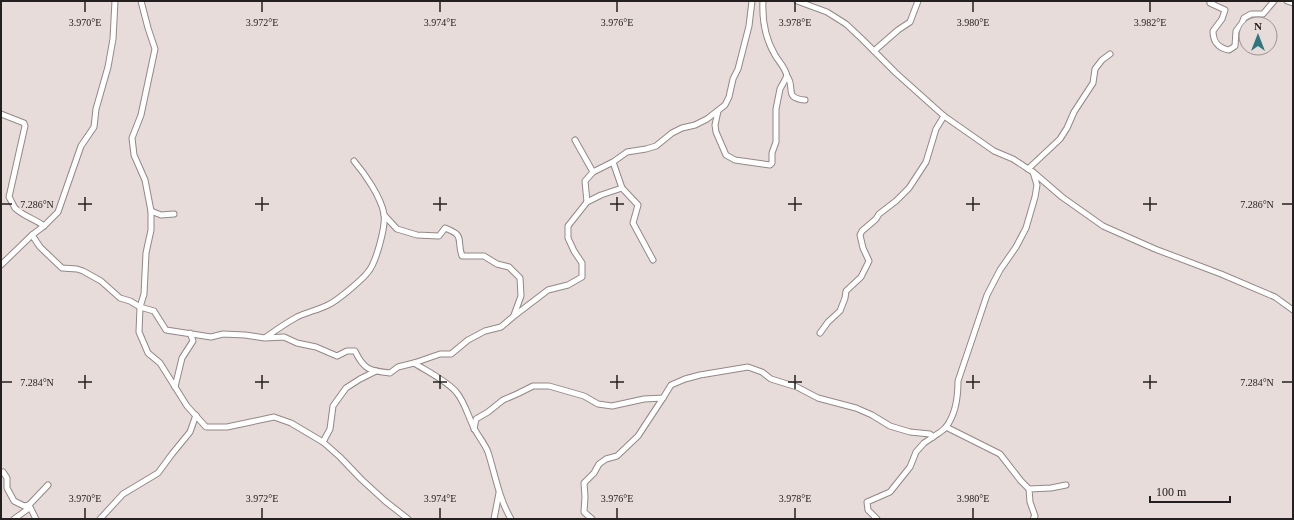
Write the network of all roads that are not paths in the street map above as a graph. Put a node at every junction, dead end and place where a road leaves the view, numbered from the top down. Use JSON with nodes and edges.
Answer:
{"nodes":[{"id":1,"x":115,"y":1,"type":"edge"},
{"id":2,"x":141,"y":1,"type":"edge"},
{"id":3,"x":752,"y":1,"type":"edge"},
{"id":4,"x":763,"y":1,"type":"edge"},
{"id":5,"x":797,"y":1,"type":"edge"},
{"id":6,"x":918,"y":1,"type":"edge"},
{"id":7,"x":1212,"y":1,"type":"edge"},
{"id":8,"x":1274,"y":1,"type":"edge"},
{"id":9,"x":1287,"y":1,"type":"edge"},
{"id":10,"x":1293,"y":3,"type":"edge"},
{"id":11,"x":874,"y":51,"type":"junction"},
{"id":12,"x":1110,"y":54,"type":"dead end"},
{"id":13,"x":787,"y":76,"type":"junction"},
{"id":14,"x":804,"y":100,"type":"dead end"},
{"id":15,"x":718,"y":111,"type":"junction"},
{"id":16,"x":1,"y":114,"type":"edge"},
{"id":17,"x":944,"y":116,"type":"junction"},
{"id":18,"x":575,"y":140,"type":"dead end"},
{"id":19,"x":354,"y":161,"type":"dead end"},
{"id":20,"x":613,"y":162,"type":"junction"},
{"id":21,"x":1028,"y":169,"type":"junction"},
{"id":22,"x":593,"y":172,"type":"junction"},
{"id":23,"x":1033,"y":172,"type":"junction"},
{"id":24,"x":622,"y":188,"type":"junction"},
{"id":25,"x":587,"y":202,"type":"junction"},
{"id":26,"x":151,"y":211,"type":"junction"},
{"id":27,"x":174,"y":214,"type":"dead end"},
{"id":28,"x":384,"y":215,"type":"junction"},
{"id":29,"x":44,"y":226,"type":"junction"},
{"id":30,"x":32,"y":235,"type":"junction"},
{"id":31,"x":653,"y":260,"type":"dead end"},
{"id":32,"x":1,"y":265,"type":"edge"},
{"id":33,"x":140,"y":307,"type":"junction"},
{"id":34,"x":1293,"y":310,"type":"edge"},
{"id":35,"x":514,"y":316,"type":"junction"},
{"id":36,"x":190,"y":333,"type":"junction"},
{"id":37,"x":820,"y":333,"type":"dead end"},
{"id":38,"x":265,"y":338,"type":"junction"},
{"id":39,"x":414,"y":363,"type":"junction"},
{"id":40,"x":376,"y":371,"type":"junction"},
{"id":41,"x":175,"y":387,"type":"junction"},
{"id":42,"x":663,"y":398,"type":"junction"},
{"id":43,"x":196,"y":415,"type":"junction"},
{"id":44,"x":946,"y":427,"type":"junction"},
{"id":45,"x":474,"y":429,"type":"junction"},
{"id":46,"x":933,"y":436,"type":"junction"},
{"id":47,"x":323,"y":442,"type":"junction"},
{"id":48,"x":3,"y":472,"type":"dead end"},
{"id":49,"x":48,"y":485,"type":"dead end"},
{"id":50,"x":1066,"y":485,"type":"dead end"},
{"id":51,"x":1029,"y":489,"type":"junction"},
{"id":52,"x":500,"y":492,"type":"junction"},
{"id":53,"x":30,"y":505,"type":"junction"},
{"id":54,"x":1035,"y":518,"type":"edge"},
{"id":55,"x":14,"y":519,"type":"edge"},
{"id":56,"x":36,"y":519,"type":"edge"},
{"id":57,"x":100,"y":519,"type":"edge"},
{"id":58,"x":408,"y":519,"type":"edge"},
{"id":59,"x":494,"y":519,"type":"edge"},
{"id":60,"x":511,"y":519,"type":"edge"},
{"id":61,"x":592,"y":519,"type":"edge"},
{"id":62,"x":877,"y":519,"type":"edge"}],
"edges":[{"from":1,"to":29,"type":"street"},
{"from":2,"to":26,"type":"street"},
{"from":3,"to":15,"type":"street"},
{"from":4,"to":13,"type":"street"},
{"from":5,"to":11,"type":"street"},
{"from":6,"to":11,"type":"street"},
{"from":7,"to":8,"type":"street"},
{"from":9,"to":10,"type":"street"},
{"from":11,"to":17,"type":"street"},
{"from":12,"to":21,"type":"street"},
{"from":13,"to":14,"type":"street"},
{"from":13,"to":15,"type":"street"},
{"from":15,"to":20,"type":"street"},
{"from":16,"to":29,"type":"street"},
{"from":17,"to":21,"type":"street"},
{"from":17,"to":37,"type":"street"},
{"from":18,"to":22,"type":"street"},
{"from":19,"to":28,"type":"street"},
{"from":20,"to":22,"type":"street"},
{"from":20,"to":24,"type":"street"},
{"from":21,"to":23,"type":"street"},
{"from":22,"to":25,"type":"street"},
{"from":23,"to":34,"type":"street"},
{"from":23,"to":44,"type":"street"},
{"from":24,"to":25,"type":"street"},
{"from":24,"to":31,"type":"street"},
{"from":25,"to":35,"type":"street"},
{"from":26,"to":27,"type":"street"},
{"from":26,"to":33,"type":"street"},
{"from":28,"to":35,"type":"street"},
{"from":28,"to":38,"type":"street"},
{"from":29,"to":30,"type":"street"},
{"from":30,"to":32,"type":"street"},
{"from":30,"to":33,"type":"street"},
{"from":33,"to":36,"type":"street"},
{"from":33,"to":41,"type":"street"},
{"from":35,"to":39,"type":"street"},
{"from":36,"to":38,"type":"street"},
{"from":36,"to":41,"type":"street"},
{"from":38,"to":40,"type":"street"},
{"from":39,"to":40,"type":"street"},
{"from":39,"to":45,"type":"street"},
{"from":40,"to":47,"type":"street"},
{"from":41,"to":43,"type":"street"},
{"from":42,"to":45,"type":"street"},
{"from":42,"to":46,"type":"street"},
{"from":42,"to":61,"type":"street"},
{"from":43,"to":47,"type":"street"},
{"from":43,"to":57,"type":"street"},
{"from":44,"to":46,"type":"street"},
{"from":44,"to":51,"type":"street"},
{"from":45,"to":52,"type":"street"},
{"from":46,"to":62,"type":"street"},
{"from":47,"to":58,"type":"street"},
{"from":48,"to":53,"type":"street"},
{"from":49,"to":53,"type":"street"},
{"from":50,"to":51,"type":"street"},
{"from":51,"to":54,"type":"street"},
{"from":52,"to":59,"type":"street"},
{"from":52,"to":60,"type":"street"},
{"from":53,"to":55,"type":"street"},
{"from":53,"to":56,"type":"street"}]}
